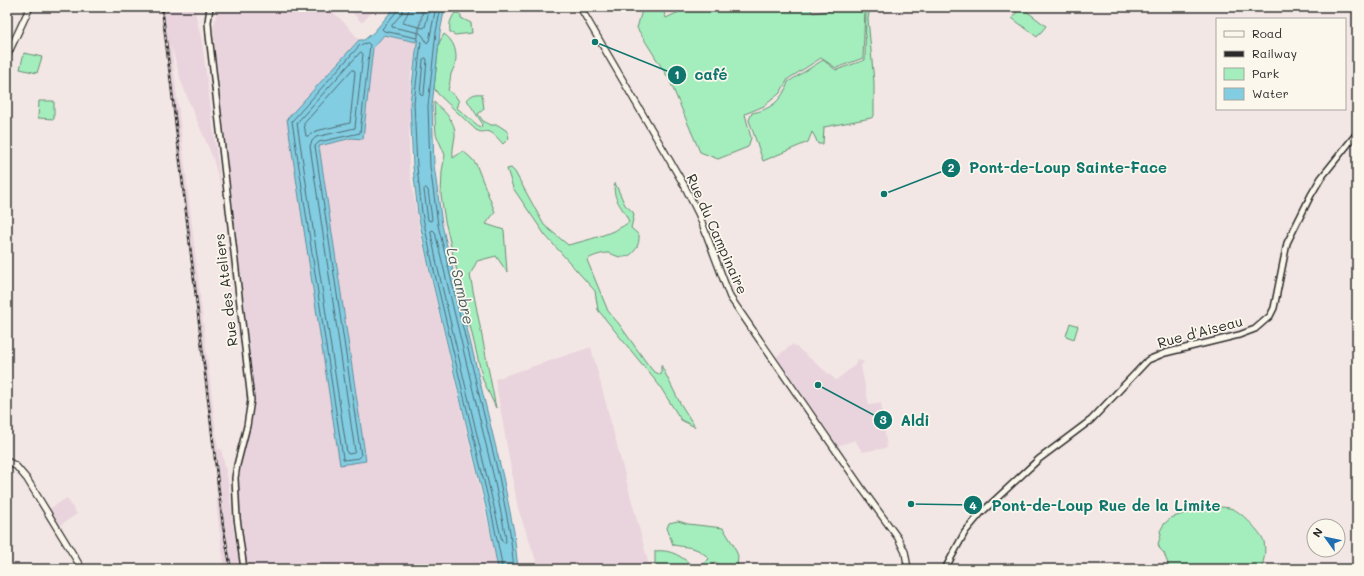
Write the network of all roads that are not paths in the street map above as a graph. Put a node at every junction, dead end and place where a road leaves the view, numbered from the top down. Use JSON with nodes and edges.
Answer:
{"nodes":[{"id":1,"x":30,"y":7,"type":"edge"},
{"id":2,"x":210,"y":7,"type":"edge"},
{"id":3,"x":580,"y":7,"type":"edge"},
{"id":4,"x":7,"y":56,"type":"edge"},
{"id":5,"x":1357,"y":133,"type":"edge"},
{"id":6,"x":7,"y":461,"type":"edge"},
{"id":7,"x":908,"y":567,"type":"edge"},
{"id":8,"x":82,"y":569,"type":"edge"},
{"id":9,"x":244,"y":569,"type":"edge"},
{"id":10,"x":945,"y":569,"type":"edge"}],
"edges":[{"from":1,"to":4,"type":"main road"},
{"from":2,"to":9,"type":"street","name":"Rue des Ateliers"},
{"from":3,"to":7,"type":"main road","name":"Rue du Campinaire"},
{"from":5,"to":10,"type":"street","name":"Rue d'Aiseau"},
{"from":6,"to":8,"type":"main road"}]}
